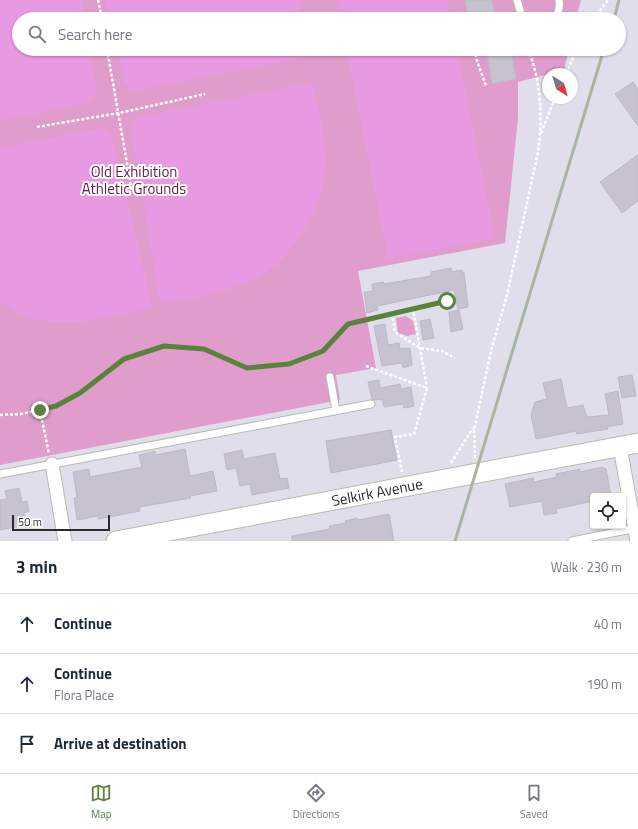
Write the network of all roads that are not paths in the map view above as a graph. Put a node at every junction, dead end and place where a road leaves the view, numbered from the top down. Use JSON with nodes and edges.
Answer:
{"nodes":[{"id":1,"x":517,"y":0,"type":"edge"},
{"id":2,"x":559,"y":0,"type":"edge"},
{"id":3,"x":521,"y":12,"type":"edge"},
{"id":4,"x":558,"y":12,"type":"edge"},
{"id":5,"x":330,"y":377,"type":"dead end"},
{"id":6,"x":371,"y":404,"type":"dead end"},
{"id":7,"x":336,"y":411,"type":"junction"},
{"id":8,"x":629,"y":445,"type":"edge"},
{"id":9,"x":52,"y":464,"type":"junction"},
{"id":10,"x":0,"y":474,"type":"edge"},
{"id":11,"x":637,"y":533,"type":"edge"},
{"id":12,"x":65,"y":541,"type":"edge"},
{"id":13,"x":116,"y":541,"type":"edge"},
{"id":14,"x":572,"y":541,"type":"edge"}],
"edges":[{"from":1,"to":3,"type":"lane"},
{"from":2,"to":4,"type":"lane"},
{"from":5,"to":7,"type":"lane"},
{"from":6,"to":7,"type":"lane"},
{"from":7,"to":9,"type":"lane"},
{"from":8,"to":11,"type":"street"},
{"from":8,"to":13,"type":"main road","name":"Selkirk Avenue"},
{"from":9,"to":10,"type":"lane"},
{"from":9,"to":12,"type":"street"},
{"from":11,"to":14,"type":"lane"}]}
